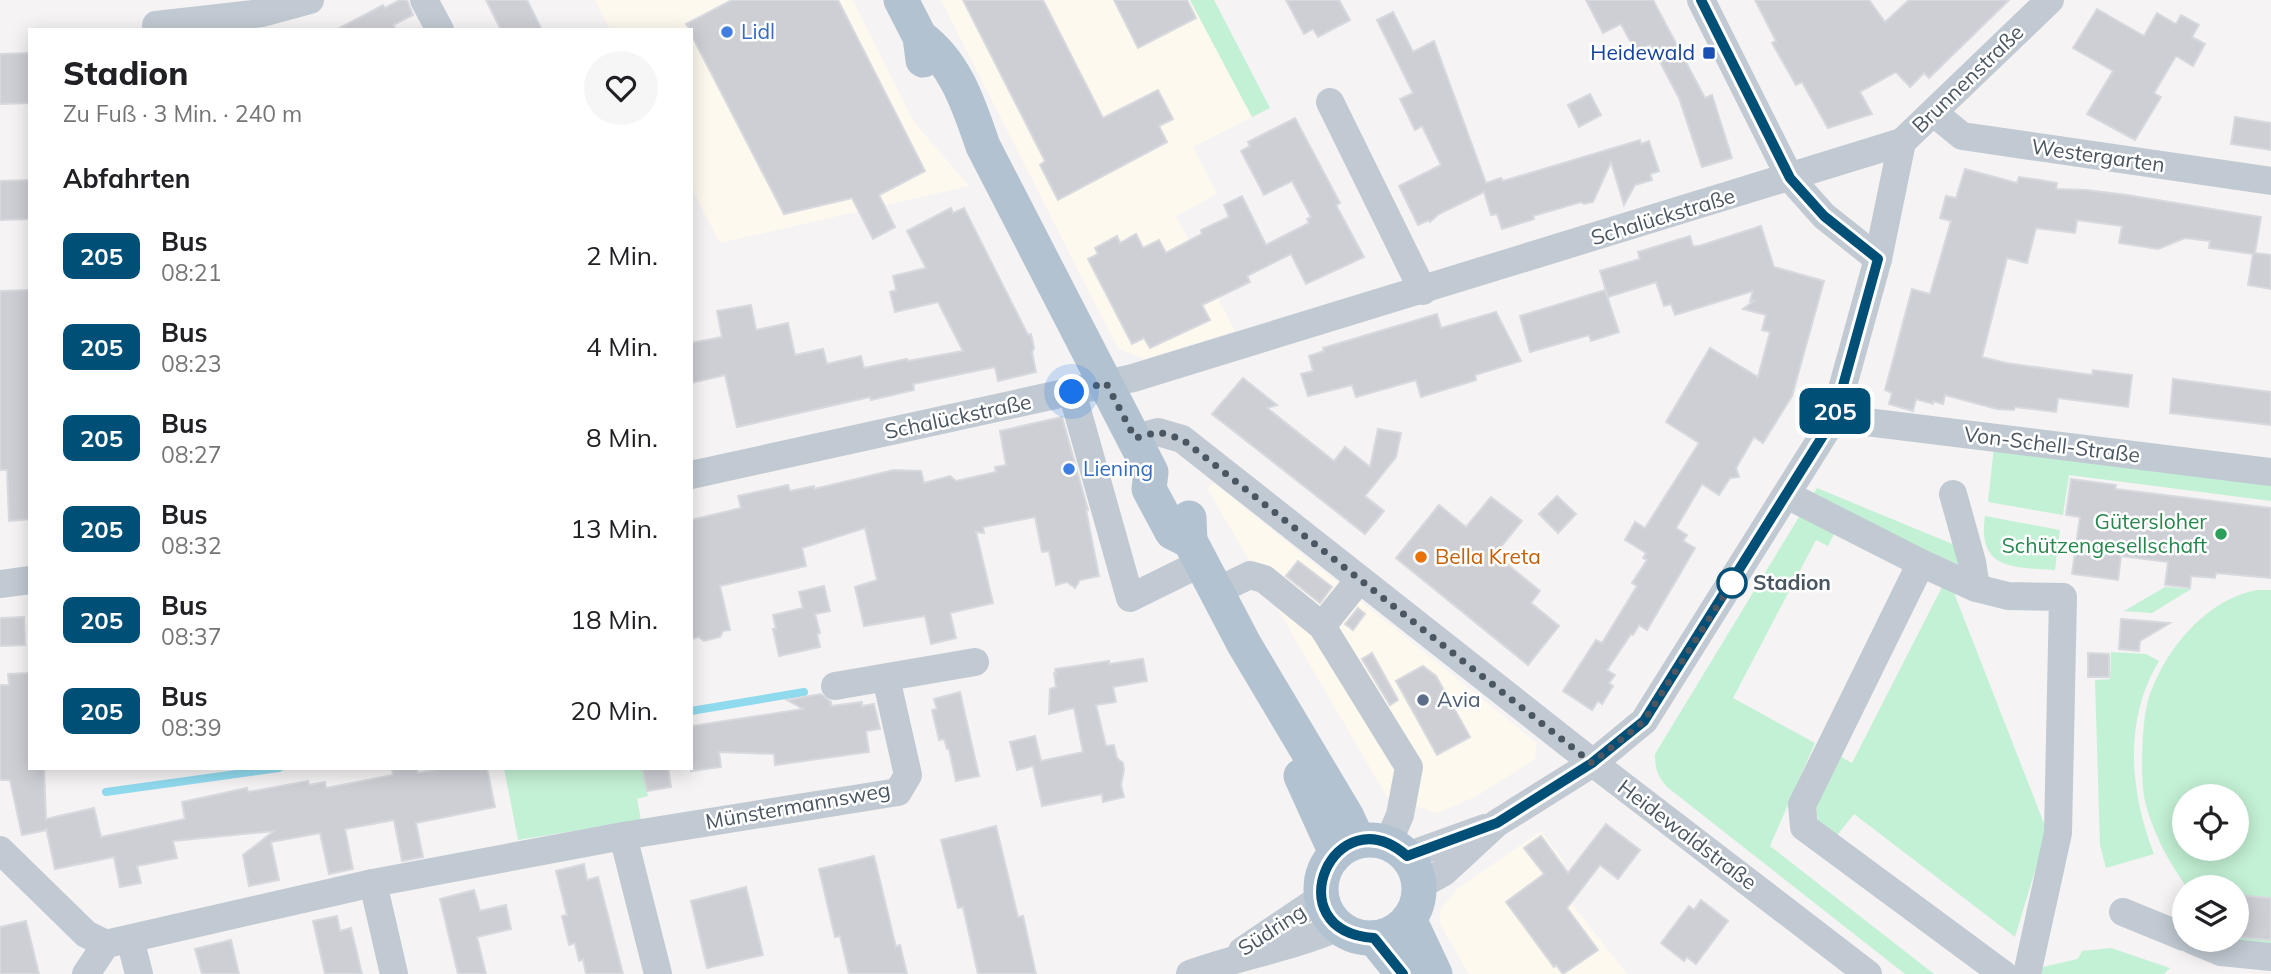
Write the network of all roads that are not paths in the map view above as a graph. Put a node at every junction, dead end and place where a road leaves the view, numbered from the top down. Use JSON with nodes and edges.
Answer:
{"nodes":[{"id":1,"x":310,"y":0,"type":"edge"},
{"id":2,"x":424,"y":0,"type":"edge"},
{"id":3,"x":901,"y":0,"type":"edge"},
{"id":4,"x":1701,"y":0,"type":"edge"},
{"id":5,"x":2050,"y":0,"type":"edge"},
{"id":6,"x":155,"y":18,"type":"edge"},
{"id":7,"x":439,"y":28,"type":"edge"},
{"id":8,"x":1330,"y":102,"type":"dead end"},
{"id":9,"x":1934,"y":113,"type":"junction"},
{"id":10,"x":1902,"y":142,"type":"junction"},
{"id":11,"x":1790,"y":178,"type":"junction"},
{"id":12,"x":2271,"y":181,"type":"edge"},
{"id":13,"x":1878,"y":259,"type":"junction"},
{"id":14,"x":1423,"y":291,"type":"junction"},
{"id":15,"x":1106,"y":383,"type":"junction"},
{"id":16,"x":1072,"y":392,"type":"junction"},
{"id":17,"x":1834,"y":418,"type":"junction"},
{"id":18,"x":1135,"y":438,"type":"junction"},
{"id":19,"x":2271,"y":472,"type":"edge"},
{"id":20,"x":693,"y":475,"type":"edge"},
{"id":21,"x":1953,"y":494,"type":"dead end"},
{"id":22,"x":1787,"y":495,"type":"junction"},
{"id":23,"x":1921,"y":563,"type":"junction"},
{"id":24,"x":1203,"y":565,"type":"junction"},
{"id":25,"x":28,"y":580,"type":"edge"},
{"id":26,"x":1359,"y":580,"type":"junction"},
{"id":27,"x":0,"y":584,"type":"edge"},
{"id":28,"x":1976,"y":589,"type":"junction"},
{"id":29,"x":1322,"y":626,"type":"junction"},
{"id":30,"x":975,"y":662,"type":"dead end"},
{"id":31,"x":886,"y":678,"type":"junction"},
{"id":32,"x":835,"y":686,"type":"dead end"},
{"id":33,"x":1592,"y":763,"type":"junction"},
{"id":34,"x":623,"y":836,"type":"junction"},
{"id":35,"x":0,"y":850,"type":"edge"},
{"id":36,"x":1382,"y":856,"type":"junction"},
{"id":37,"x":373,"y":883,"type":"junction"},
{"id":38,"x":1322,"y":897,"type":"junction"},
{"id":39,"x":2123,"y":912,"type":"dead end"},
{"id":40,"x":1409,"y":919,"type":"junction"},
{"id":41,"x":1339,"y":928,"type":"junction"},
{"id":42,"x":2172,"y":932,"type":"edge"},
{"id":43,"x":1374,"y":938,"type":"junction"},
{"id":44,"x":118,"y":942,"type":"junction"},
{"id":45,"x":2221,"y":952,"type":"edge"},
{"id":46,"x":2271,"y":957,"type":"edge"},
{"id":47,"x":1223,"y":968,"type":"edge"},
{"id":48,"x":86,"y":974,"type":"edge"},
{"id":49,"x":139,"y":974,"type":"edge"},
{"id":50,"x":394,"y":974,"type":"edge"},
{"id":51,"x":658,"y":974,"type":"edge"},
{"id":52,"x":1189,"y":974,"type":"edge"},
{"id":53,"x":1403,"y":974,"type":"edge"},
{"id":54,"x":1435,"y":974,"type":"edge"},
{"id":55,"x":1868,"y":974,"type":"edge"},
{"id":56,"x":2003,"y":974,"type":"edge"},
{"id":57,"x":2027,"y":974,"type":"edge"}],
"edges":[{"from":1,"to":6,"type":"street"},
{"from":2,"to":7,"type":"street"},
{"from":3,"to":15,"type":"main road"},
{"from":4,"to":11,"type":"street"},
{"from":5,"to":9,"type":"street","name":"Brunnenstraße"},
{"from":8,"to":14,"type":"street"},
{"from":9,"to":10,"type":"street","name":"Brunnenstraße"},
{"from":9,"to":12,"type":"street","name":"Westergarten"},
{"from":10,"to":11,"type":"street","name":"Schalückstraße"},
{"from":10,"to":13,"type":"street","name":"Brunnenstraße"},
{"from":11,"to":13,"type":"street"},
{"from":11,"to":14,"type":"street","name":"Schalückstraße"},
{"from":13,"to":17,"type":"street","name":"Brunnenstraße"},
{"from":14,"to":15,"type":"street","name":"Schalückstraße"},
{"from":15,"to":16,"type":"street","name":"Schalückstraße"},
{"from":15,"to":18,"type":"main road"},
{"from":16,"to":20,"type":"street","name":"Schalückstraße"},
{"from":16,"to":24,"type":"street"},
{"from":17,"to":19,"type":"street","name":"Von-Schell-Straße"},
{"from":17,"to":22,"type":"street","name":"Brunnenstraße"},
{"from":18,"to":24,"type":"main road"},
{"from":18,"to":26,"type":"street","name":"Heidewaldstraße"},
{"from":21,"to":28,"type":"street"},
{"from":22,"to":23,"type":"street"},
{"from":22,"to":33,"type":"street","name":"Brunnenstraße"},
{"from":23,"to":28,"type":"street"},
{"from":23,"to":56,"type":"street"},
{"from":24,"to":29,"type":"street"},
{"from":24,"to":36,"type":"main road"},
{"from":25,"to":27,"type":"street"},
{"from":26,"to":29,"type":"street"},
{"from":26,"to":33,"type":"street","name":"Heidewaldstraße"},
{"from":28,"to":57,"type":"street"},
{"from":29,"to":36,"type":"street"},
{"from":30,"to":31,"type":"street"},
{"from":31,"to":32,"type":"street"},
{"from":31,"to":34,"type":"street","name":"Münstermannsweg"},
{"from":33,"to":36,"type":"street","name":"Brunnenstraße"},
{"from":33,"to":55,"type":"street","name":"Heidewaldstraße"},
{"from":34,"to":37,"type":"street","name":"Münstermannsweg"},
{"from":34,"to":51,"type":"street"},
{"from":35,"to":44,"type":"street"},
{"from":36,"to":38,"type":"main road"},
{"from":36,"to":40,"type":"main road"},
{"from":37,"to":44,"type":"street","name":"Münstermannsweg"},
{"from":37,"to":50,"type":"street"},
{"from":38,"to":41,"type":"main road"},
{"from":38,"to":47,"type":"street","name":"Südring"},
{"from":39,"to":42,"type":"street"},
{"from":40,"to":43,"type":"main road"},
{"from":40,"to":54,"type":"main road"},
{"from":41,"to":43,"type":"main road"},
{"from":41,"to":47,"type":"street","name":"Südring"},
{"from":43,"to":53,"type":"main road"},
{"from":44,"to":48,"type":"street"},
{"from":44,"to":49,"type":"street"},
{"from":45,"to":46,"type":"street"},
{"from":47,"to":52,"type":"street","name":"Südring"}]}
